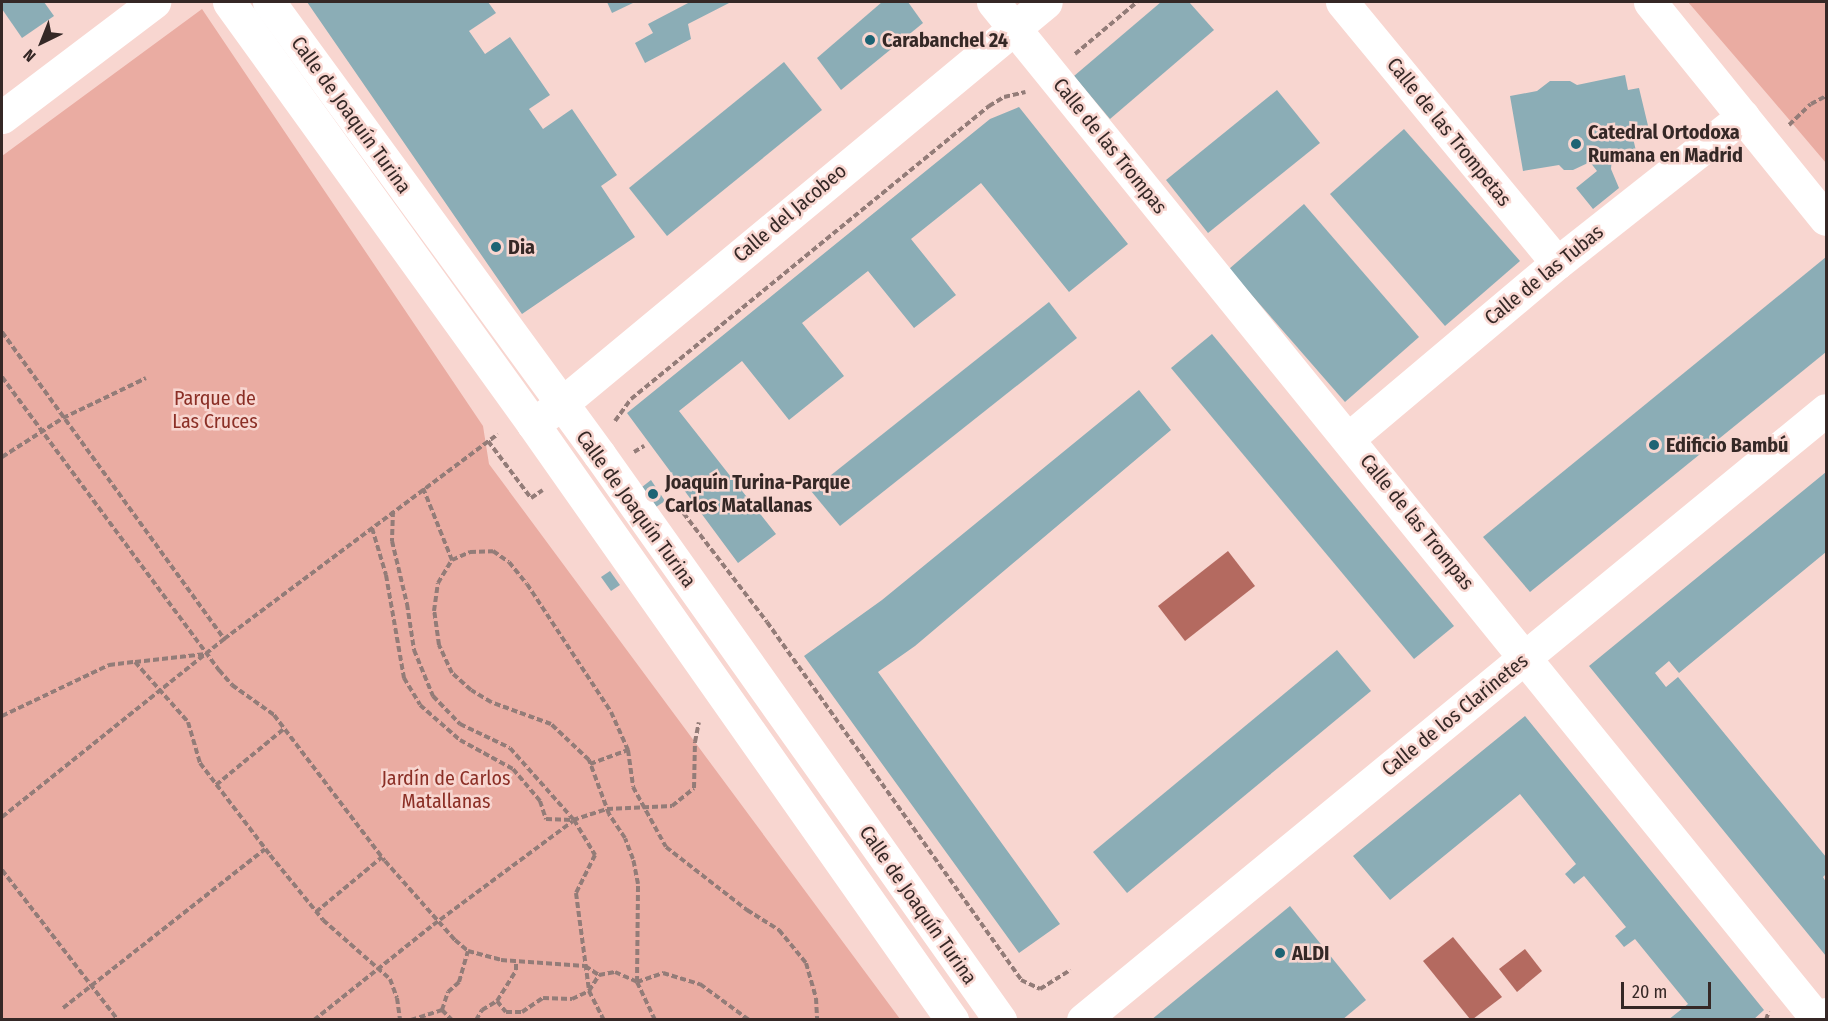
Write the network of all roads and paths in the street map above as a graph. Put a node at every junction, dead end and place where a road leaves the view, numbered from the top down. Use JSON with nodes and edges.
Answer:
{"nodes":[{"id":1,"x":154,"y":2,"type":"edge"},
{"id":2,"x":229,"y":2,"type":"edge"},
{"id":3,"x":269,"y":2,"type":"edge"},
{"id":4,"x":993,"y":2,"type":"edge"},
{"id":5,"x":1046,"y":2,"type":"edge"},
{"id":6,"x":1137,"y":2,"type":"edge"},
{"id":7,"x":1342,"y":2,"type":"edge"},
{"id":8,"x":1650,"y":2,"type":"edge"},
{"id":9,"x":1013,"y":27,"type":"junction"},
{"id":10,"x":1069,"y":59,"type":"dead end"},
{"id":11,"x":1028,"y":92,"type":"dead end"},
{"id":12,"x":1827,"y":96,"type":"edge"},
{"id":13,"x":5,"y":107,"type":"edge"},
{"id":14,"x":1743,"y":116,"type":"junction"},
{"id":15,"x":1782,"y":132,"type":"dead end"},
{"id":16,"x":1827,"y":219,"type":"edge"},
{"id":17,"x":1557,"y":263,"type":"junction"},
{"id":18,"x":2,"y":332,"type":"edge"},
{"id":19,"x":2,"y":377,"type":"edge"},
{"id":20,"x":146,"y":378,"type":"dead end"},
{"id":21,"x":560,"y":405,"type":"junction"},
{"id":22,"x":1827,"y":410,"type":"edge"},
{"id":23,"x":63,"y":418,"type":"junction"},
{"id":24,"x":533,"y":424,"type":"junction"},
{"id":25,"x":617,"y":426,"type":"dead end"},
{"id":26,"x":42,"y":432,"type":"junction"},
{"id":27,"x":498,"y":434,"type":"dead end"},
{"id":28,"x":1349,"y":438,"type":"junction"},
{"id":29,"x":488,"y":441,"type":"junction"},
{"id":30,"x":630,"y":442,"type":"dead end"},
{"id":31,"x":2,"y":457,"type":"edge"},
{"id":32,"x":642,"y":459,"type":"dead end"},
{"id":33,"x":423,"y":488,"type":"junction"},
{"id":34,"x":546,"y":488,"type":"dead end"},
{"id":35,"x":677,"y":505,"type":"dead end"},
{"id":36,"x":393,"y":511,"type":"junction"},
{"id":37,"x":372,"y":528,"type":"junction"},
{"id":38,"x":452,"y":560,"type":"junction"},
{"id":39,"x":224,"y":639,"type":"junction"},
{"id":40,"x":207,"y":654,"type":"junction"},
{"id":41,"x":1526,"y":656,"type":"junction"},
{"id":42,"x":135,"y":662,"type":"junction"},
{"id":43,"x":160,"y":688,"type":"junction"},
{"id":44,"x":2,"y":716,"type":"edge"},
{"id":45,"x":699,"y":722,"type":"dead end"},
{"id":46,"x":285,"y":728,"type":"junction"},
{"id":47,"x":628,"y":750,"type":"junction"},
{"id":48,"x":590,"y":764,"type":"junction"},
{"id":49,"x":216,"y":784,"type":"junction"},
{"id":50,"x":607,"y":808,"type":"junction"},
{"id":51,"x":643,"y":808,"type":"junction"},
{"id":52,"x":2,"y":817,"type":"edge"},
{"id":53,"x":574,"y":820,"type":"junction"},
{"id":54,"x":566,"y":822,"type":"dead end"},
{"id":55,"x":265,"y":849,"type":"junction"},
{"id":56,"x":382,"y":857,"type":"junction"},
{"id":57,"x":2,"y":870,"type":"edge"},
{"id":58,"x":316,"y":912,"type":"junction"},
{"id":59,"x":437,"y":922,"type":"junction"},
{"id":60,"x":468,"y":951,"type":"junction"},
{"id":61,"x":516,"y":962,"type":"junction"},
{"id":62,"x":585,"y":966,"type":"junction"},
{"id":63,"x":379,"y":968,"type":"junction"},
{"id":64,"x":1070,"y":970,"type":"dead end"},
{"id":65,"x":599,"y":975,"type":"junction"},
{"id":66,"x":637,"y":982,"type":"junction"},
{"id":67,"x":91,"y":986,"type":"junction"},
{"id":68,"x":589,"y":991,"type":"junction"},
{"id":69,"x":497,"y":1001,"type":"junction"},
{"id":70,"x":63,"y":1008,"type":"dead end"},
{"id":71,"x":442,"y":1010,"type":"junction"},
{"id":72,"x":1827,"y":1014,"type":"edge"},
{"id":73,"x":1001,"y":1018,"type":"edge"},
{"id":74,"x":118,"y":1020,"type":"edge"},
{"id":75,"x":314,"y":1020,"type":"edge"},
{"id":76,"x":365,"y":1020,"type":"edge"},
{"id":77,"x":380,"y":1020,"type":"edge"},
{"id":78,"x":400,"y":1020,"type":"edge"},
{"id":79,"x":411,"y":1020,"type":"edge"},
{"id":80,"x":452,"y":1020,"type":"edge"},
{"id":81,"x":476,"y":1020,"type":"edge"},
{"id":82,"x":604,"y":1020,"type":"edge"},
{"id":83,"x":655,"y":1020,"type":"edge"},
{"id":84,"x":749,"y":1020,"type":"edge"},
{"id":85,"x":817,"y":1020,"type":"edge"},
{"id":86,"x":952,"y":1020,"type":"edge"},
{"id":87,"x":1083,"y":1020,"type":"edge"},
{"id":88,"x":1819,"y":1020,"type":"edge"}],
"edges":[{"from":1,"to":13,"type":"street"},
{"from":2,"to":24,"type":"street","name":"Calle de Joaquín Turina"},
{"from":3,"to":21,"type":"street","name":"Calle de Joaquín Turina"},
{"from":4,"to":9,"type":"street","name":"Calle de las Trompas"},
{"from":5,"to":9,"type":"street","name":"Calle del Jacobeo"},
{"from":6,"to":10,"type":"path"},
{"from":7,"to":17,"type":"street","name":"Calle de las Trompetas"},
{"from":8,"to":14,"type":"street"},
{"from":9,"to":21,"type":"street","name":"Calle del Jacobeo"},
{"from":9,"to":28,"type":"street","name":"Calle de las Trompas"},
{"from":11,"to":25,"type":"path"},
{"from":12,"to":15,"type":"path"},
{"from":14,"to":16,"type":"street"},
{"from":14,"to":17,"type":"street","name":"Calle de las Tubas"},
{"from":17,"to":28,"type":"street","name":"Calle de las Tubas"},
{"from":18,"to":23,"type":"path"},
{"from":19,"to":26,"type":"path"},
{"from":20,"to":23,"type":"path"},
{"from":21,"to":24,"type":"street","name":"Calle del Jacobeo"},
{"from":21,"to":73,"type":"street","name":"Calle de Joaquín Turina"},
{"from":22,"to":41,"type":"street","name":"Calle de los Clarinetes"},
{"from":23,"to":26,"type":"path"},
{"from":23,"to":39,"type":"path"},
{"from":24,"to":86,"type":"street","name":"Calle de Joaquín Turina"},
{"from":26,"to":31,"type":"path"},
{"from":26,"to":40,"type":"path"},
{"from":27,"to":29,"type":"path"},
{"from":28,"to":41,"type":"street","name":"Calle de las Trompas"},
{"from":29,"to":33,"type":"path"},
{"from":29,"to":34,"type":"path"},
{"from":30,"to":32,"type":"path"},
{"from":33,"to":36,"type":"path"},
{"from":33,"to":38,"type":"path"},
{"from":35,"to":64,"type":"path"},
{"from":36,"to":37,"type":"path"},
{"from":36,"to":53,"type":"path"},
{"from":37,"to":39,"type":"path"},
{"from":37,"to":53,"type":"path"},
{"from":38,"to":47,"type":"path"},
{"from":38,"to":48,"type":"path"},
{"from":39,"to":40,"type":"path"},
{"from":40,"to":42,"type":"path"},
{"from":40,"to":43,"type":"path"},
{"from":40,"to":46,"type":"path"},
{"from":41,"to":87,"type":"street","name":"Calle de los Clarinetes"},
{"from":41,"to":88,"type":"street","name":"Calle de las Trompas"},
{"from":42,"to":43,"type":"path"},
{"from":42,"to":44,"type":"path"},
{"from":43,"to":49,"type":"path"},
{"from":43,"to":52,"type":"path"},
{"from":45,"to":51,"type":"path"},
{"from":46,"to":49,"type":"path"},
{"from":46,"to":56,"type":"path"},
{"from":47,"to":48,"type":"path"},
{"from":47,"to":51,"type":"path"},
{"from":48,"to":50,"type":"path"},
{"from":49,"to":55,"type":"path"},
{"from":50,"to":51,"type":"path"},
{"from":50,"to":53,"type":"path"},
{"from":50,"to":66,"type":"path"},
{"from":51,"to":85,"type":"path"},
{"from":53,"to":54,"type":"path"},
{"from":53,"to":59,"type":"path"},
{"from":53,"to":62,"type":"path"},
{"from":55,"to":58,"type":"path"},
{"from":55,"to":67,"type":"path"},
{"from":56,"to":58,"type":"path"},
{"from":56,"to":59,"type":"path"},
{"from":57,"to":67,"type":"path"},
{"from":58,"to":63,"type":"path"},
{"from":59,"to":60,"type":"path"},
{"from":59,"to":63,"type":"path"},
{"from":60,"to":61,"type":"path"},
{"from":60,"to":71,"type":"path"},
{"from":61,"to":62,"type":"path"},
{"from":61,"to":69,"type":"path"},
{"from":62,"to":65,"type":"path"},
{"from":62,"to":68,"type":"path"},
{"from":63,"to":75,"type":"path"},
{"from":63,"to":78,"type":"path"},
{"from":65,"to":66,"type":"path"},
{"from":65,"to":68,"type":"path"},
{"from":66,"to":83,"type":"path"},
{"from":66,"to":84,"type":"path"},
{"from":67,"to":70,"type":"path"},
{"from":67,"to":74,"type":"path"},
{"from":68,"to":69,"type":"path"},
{"from":68,"to":82,"type":"path"},
{"from":69,"to":81,"type":"path"},
{"from":71,"to":79,"type":"path"},
{"from":71,"to":80,"type":"path"},
{"from":72,"to":88,"type":"street"},
{"from":76,"to":77,"type":"path"}]}
